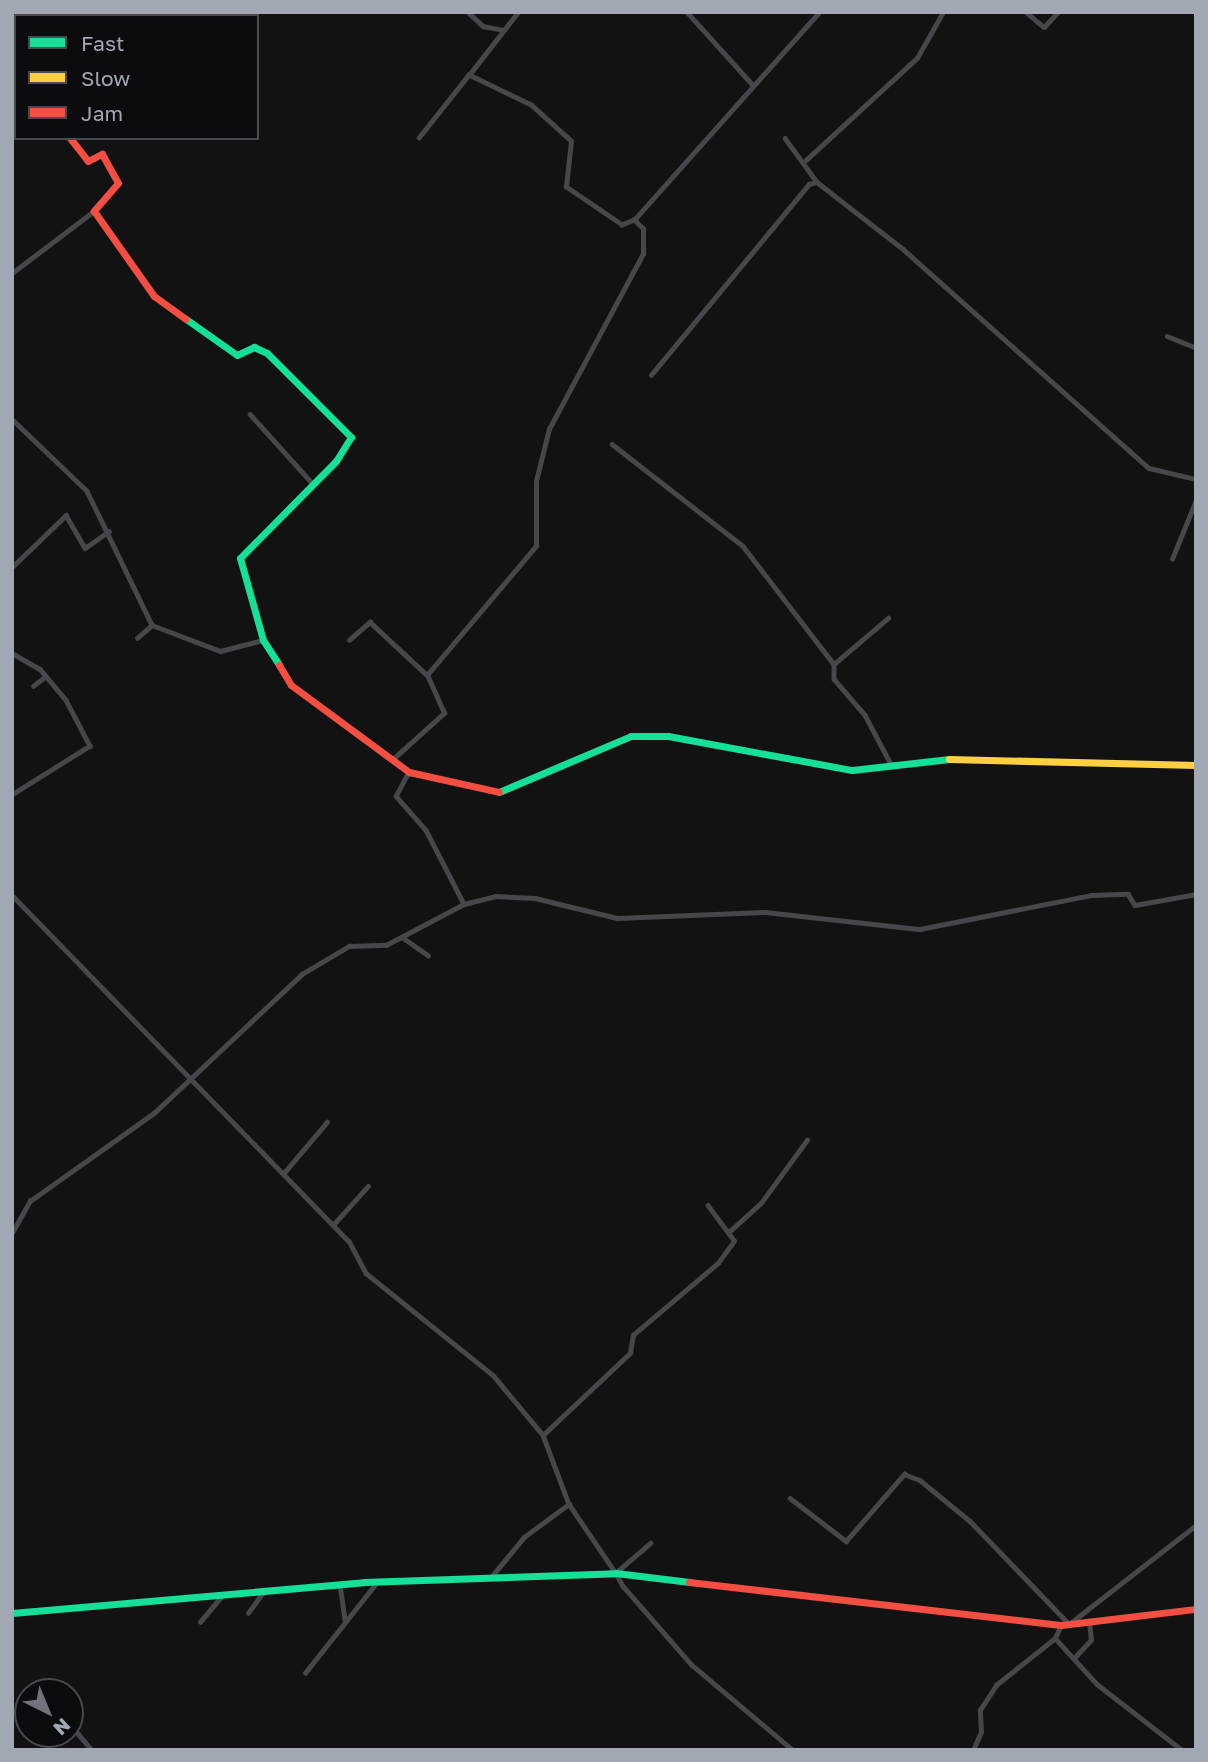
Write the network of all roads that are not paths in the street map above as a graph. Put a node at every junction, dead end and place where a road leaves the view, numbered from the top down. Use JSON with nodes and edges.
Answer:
{"nodes":[{"id":1,"x":468,"y":12,"type":"edge"},
{"id":2,"x":517,"y":12,"type":"edge"},
{"id":3,"x":687,"y":12,"type":"edge"},
{"id":4,"x":820,"y":12,"type":"edge"},
{"id":5,"x":943,"y":12,"type":"edge"},
{"id":6,"x":1026,"y":12,"type":"edge"},
{"id":7,"x":1058,"y":12,"type":"edge"},
{"id":8,"x":503,"y":30,"type":"junction"},
{"id":9,"x":469,"y":75,"type":"junction"},
{"id":10,"x":753,"y":85,"type":"junction"},
{"id":11,"x":419,"y":138,"type":"dead end"},
{"id":12,"x":785,"y":138,"type":"dead end"},
{"id":13,"x":72,"y":140,"type":"edge"},
{"id":14,"x":806,"y":160,"type":"junction"},
{"id":15,"x":817,"y":182,"type":"junction"},
{"id":16,"x":94,"y":211,"type":"junction"},
{"id":17,"x":634,"y":220,"type":"junction"},
{"id":18,"x":12,"y":273,"type":"edge"},
{"id":19,"x":1167,"y":336,"type":"dead end"},
{"id":20,"x":1196,"y":348,"type":"edge"},
{"id":21,"x":652,"y":375,"type":"dead end"},
{"id":22,"x":250,"y":414,"type":"dead end"},
{"id":23,"x":12,"y":419,"type":"edge"},
{"id":24,"x":612,"y":444,"type":"dead end"},
{"id":25,"x":1196,"y":479,"type":"edge"},
{"id":26,"x":313,"y":484,"type":"junction"},
{"id":27,"x":1196,"y":500,"type":"edge"},
{"id":28,"x":109,"y":531,"type":"junction"},
{"id":29,"x":1172,"y":559,"type":"dead end"},
{"id":30,"x":12,"y":568,"type":"edge"},
{"id":31,"x":888,"y":618,"type":"dead end"},
{"id":32,"x":152,"y":625,"type":"junction"},
{"id":33,"x":137,"y":638,"type":"dead end"},
{"id":34,"x":263,"y":640,"type":"junction"},
{"id":35,"x":349,"y":640,"type":"dead end"},
{"id":36,"x":12,"y":653,"type":"edge"},
{"id":37,"x":834,"y":664,"type":"junction"},
{"id":38,"x":427,"y":676,"type":"junction"},
{"id":39,"x":45,"y":677,"type":"junction"},
{"id":40,"x":33,"y":686,"type":"dead end"},
{"id":41,"x":393,"y":759,"type":"junction"},
{"id":42,"x":1196,"y":765,"type":"edge"},
{"id":43,"x":894,"y":768,"type":"junction"},
{"id":44,"x":409,"y":772,"type":"junction"},
{"id":45,"x":12,"y":795,"type":"edge"},
{"id":46,"x":1196,"y":894,"type":"edge"},
{"id":47,"x":12,"y":895,"type":"edge"},
{"id":48,"x":464,"y":904,"type":"junction"},
{"id":49,"x":402,"y":937,"type":"junction"},
{"id":50,"x":428,"y":955,"type":"dead end"},
{"id":51,"x":191,"y":1075,"type":"junction"},
{"id":52,"x":327,"y":1122,"type":"dead end"},
{"id":53,"x":807,"y":1140,"type":"dead end"},
{"id":54,"x":283,"y":1174,"type":"junction"},
{"id":55,"x":368,"y":1186,"type":"dead end"},
{"id":56,"x":708,"y":1206,"type":"dead end"},
{"id":57,"x":333,"y":1225,"type":"junction"},
{"id":58,"x":730,"y":1231,"type":"junction"},
{"id":59,"x":12,"y":1233,"type":"edge"},
{"id":60,"x":543,"y":1435,"type":"junction"},
{"id":61,"x":790,"y":1498,"type":"dead end"},
{"id":62,"x":569,"y":1504,"type":"junction"},
{"id":63,"x":1196,"y":1525,"type":"edge"},
{"id":64,"x":651,"y":1543,"type":"dead end"},
{"id":65,"x":616,"y":1573,"type":"junction"},
{"id":66,"x":492,"y":1576,"type":"junction"},
{"id":67,"x":378,"y":1581,"type":"junction"},
{"id":68,"x":340,"y":1584,"type":"junction"},
{"id":69,"x":264,"y":1589,"type":"junction"},
{"id":70,"x":225,"y":1591,"type":"junction"},
{"id":71,"x":1196,"y":1609,"type":"edge"},
{"id":72,"x":12,"y":1613,"type":"edge"},
{"id":73,"x":248,"y":1613,"type":"dead end"},
{"id":74,"x":345,"y":1621,"type":"junction"},
{"id":75,"x":1088,"y":1621,"type":"junction"},
{"id":76,"x":200,"y":1622,"type":"dead end"},
{"id":77,"x":1065,"y":1624,"type":"junction"},
{"id":78,"x":1055,"y":1638,"type":"junction"},
{"id":79,"x":1075,"y":1657,"type":"junction"},
{"id":80,"x":305,"y":1673,"type":"dead end"},
{"id":81,"x":793,"y":1750,"type":"edge"},
{"id":82,"x":972,"y":1750,"type":"edge"},
{"id":83,"x":1182,"y":1750,"type":"edge"}],
"edges":[{"from":1,"to":8,"type":"street"},
{"from":2,"to":8,"type":"street"},
{"from":3,"to":10,"type":"street"},
{"from":4,"to":10,"type":"street"},
{"from":5,"to":14,"type":"street"},
{"from":6,"to":7,"type":"street"},
{"from":8,"to":9,"type":"street"},
{"from":9,"to":11,"type":"street"},
{"from":9,"to":17,"type":"street"},
{"from":10,"to":17,"type":"street"},
{"from":12,"to":14,"type":"street"},
{"from":13,"to":16,"type":"street"},
{"from":14,"to":15,"type":"street"},
{"from":15,"to":21,"type":"street"},
{"from":15,"to":25,"type":"street"},
{"from":16,"to":18,"type":"street"},
{"from":16,"to":26,"type":"street"},
{"from":17,"to":38,"type":"street"},
{"from":19,"to":20,"type":"street"},
{"from":22,"to":26,"type":"street"},
{"from":23,"to":28,"type":"street"},
{"from":24,"to":37,"type":"street"},
{"from":26,"to":34,"type":"street"},
{"from":27,"to":29,"type":"street"},
{"from":28,"to":30,"type":"street"},
{"from":28,"to":32,"type":"street"},
{"from":31,"to":37,"type":"street"},
{"from":32,"to":33,"type":"street"},
{"from":32,"to":34,"type":"street"},
{"from":34,"to":41,"type":"street"},
{"from":35,"to":38,"type":"street"},
{"from":36,"to":39,"type":"street"},
{"from":37,"to":43,"type":"street"},
{"from":38,"to":41,"type":"street"},
{"from":39,"to":40,"type":"street"},
{"from":39,"to":45,"type":"street"},
{"from":41,"to":44,"type":"street"},
{"from":42,"to":43,"type":"street"},
{"from":43,"to":44,"type":"street"},
{"from":44,"to":48,"type":"street"},
{"from":46,"to":48,"type":"street"},
{"from":47,"to":51,"type":"street"},
{"from":48,"to":49,"type":"street"},
{"from":49,"to":50,"type":"street"},
{"from":49,"to":51,"type":"street"},
{"from":51,"to":54,"type":"street"},
{"from":51,"to":59,"type":"street"},
{"from":52,"to":54,"type":"street"},
{"from":53,"to":58,"type":"street"},
{"from":54,"to":57,"type":"street"},
{"from":55,"to":57,"type":"street"},
{"from":56,"to":58,"type":"street"},
{"from":57,"to":60,"type":"street"},
{"from":58,"to":60,"type":"street"},
{"from":60,"to":62,"type":"street"},
{"from":61,"to":77,"type":"street"},
{"from":62,"to":65,"type":"street"},
{"from":62,"to":66,"type":"street"},
{"from":63,"to":77,"type":"street"},
{"from":64,"to":65,"type":"street"},
{"from":65,"to":66,"type":"street"},
{"from":65,"to":77,"type":"street"},
{"from":65,"to":81,"type":"street"},
{"from":66,"to":67,"type":"street"},
{"from":67,"to":68,"type":"street"},
{"from":67,"to":74,"type":"street"},
{"from":68,"to":69,"type":"street"},
{"from":68,"to":74,"type":"street"},
{"from":69,"to":70,"type":"street"},
{"from":69,"to":73,"type":"street"},
{"from":70,"to":72,"type":"street"},
{"from":70,"to":76,"type":"street"},
{"from":71,"to":75,"type":"street"},
{"from":74,"to":80,"type":"street"},
{"from":75,"to":77,"type":"street"},
{"from":75,"to":79,"type":"street"},
{"from":77,"to":78,"type":"street"},
{"from":78,"to":79,"type":"street"},
{"from":78,"to":82,"type":"street"},
{"from":79,"to":83,"type":"street"}]}
